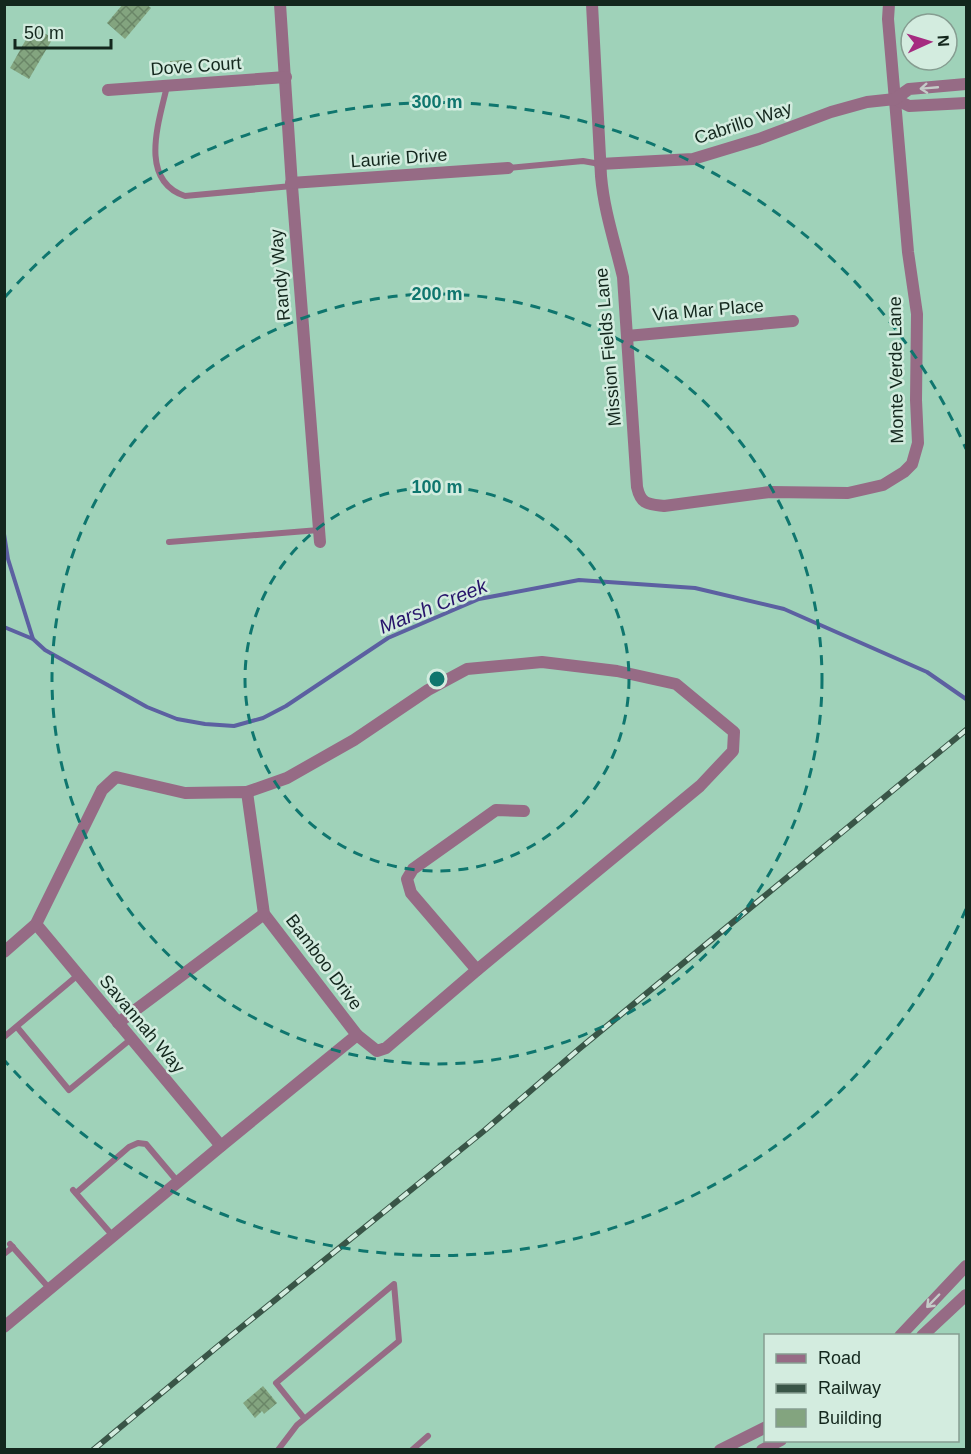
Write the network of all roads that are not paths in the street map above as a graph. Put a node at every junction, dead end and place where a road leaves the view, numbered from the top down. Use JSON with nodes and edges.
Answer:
{"nodes":[{"id":1,"x":280,"y":4,"type":"edge"},
{"id":2,"x":592,"y":4,"type":"edge"},
{"id":3,"x":889,"y":4,"type":"edge"},
{"id":4,"x":286,"y":77,"type":"junction"},
{"id":5,"x":966,"y":84,"type":"edge"},
{"id":6,"x":167,"y":86,"type":"junction"},
{"id":7,"x":108,"y":90,"type":"dead end"},
{"id":8,"x":895,"y":99,"type":"junction"},
{"id":9,"x":966,"y":103,"type":"edge"},
{"id":10,"x":600,"y":164,"type":"junction"},
{"id":11,"x":508,"y":168,"type":"joint"},
{"id":12,"x":291,"y":185,"type":"junction"},
{"id":13,"x":793,"y":321,"type":"dead end"},
{"id":14,"x":627,"y":336,"type":"junction"},
{"id":15,"x":648,"y":504,"type":"joint"},
{"id":16,"x":320,"y":536,"type":"joint"},
{"id":17,"x":169,"y":542,"type":"dead end"},
{"id":18,"x":247,"y":792,"type":"junction"},
{"id":19,"x":524,"y":811,"type":"dead end"},
{"id":20,"x":264,"y":914,"type":"junction"},
{"id":21,"x":36,"y":924,"type":"junction"},
{"id":22,"x":4,"y":952,"type":"edge"},
{"id":23,"x":477,"y":970,"type":"junction"},
{"id":24,"x":78,"y":975,"type":"junction"},
{"id":25,"x":118,"y":1023,"type":"junction"},
{"id":26,"x":16,"y":1027,"type":"junction"},
{"id":27,"x":357,"y":1035,"type":"junction"},
{"id":28,"x":4,"y":1037,"type":"edge"},
{"id":29,"x":131,"y":1039,"type":"junction"},
{"id":30,"x":221,"y":1146,"type":"junction"},
{"id":31,"x":178,"y":1182,"type":"junction"},
{"id":32,"x":113,"y":1236,"type":"junction"},
{"id":33,"x":4,"y":1254,"type":"edge"},
{"id":34,"x":966,"y":1266,"type":"edge"},
{"id":35,"x":50,"y":1289,"type":"junction"},
{"id":36,"x":966,"y":1295,"type":"edge"},
{"id":37,"x":4,"y":1327,"type":"edge"},
{"id":38,"x":901,"y":1334,"type":"edge"},
{"id":39,"x":923,"y":1334,"type":"edge"},
{"id":40,"x":304,"y":1418,"type":"junction"},
{"id":41,"x":764,"y":1427,"type":"edge"},
{"id":42,"x":428,"y":1436,"type":"dead end"},
{"id":43,"x":777,"y":1442,"type":"edge"},
{"id":44,"x":278,"y":1449,"type":"edge"},
{"id":45,"x":412,"y":1449,"type":"edge"},
{"id":46,"x":720,"y":1449,"type":"edge"},
{"id":47,"x":762,"y":1449,"type":"edge"}],
"edges":[{"from":1,"to":4,"type":"street","name":"Randy Way"},
{"from":2,"to":10,"type":"street","name":"Mission Fields Lane"},
{"from":3,"to":8,"type":"street","name":"Monte Verde Lane"},
{"from":4,"to":6,"type":"street","name":"Dove Court"},
{"from":4,"to":12,"type":"street","name":"Randy Way"},
{"from":5,"to":8,"type":"street","name":"Cabrillo Way","one_way":true},
{"from":6,"to":7,"type":"street","name":"Dove Court"},
{"from":6,"to":12,"type":"lane"},
{"from":8,"to":9,"type":"street","name":"Cabrillo Way"},
{"from":8,"to":10,"type":"street","name":"Cabrillo Way"},
{"from":8,"to":15,"type":"street","name":"Monte Verde Lane"},
{"from":10,"to":11,"type":"lane"},
{"from":10,"to":14,"type":"street","name":"Mission Fields Lane"},
{"from":11,"to":12,"type":"street","name":"Laurie Drive"},
{"from":12,"to":16,"type":"street","name":"Randy Way"},
{"from":13,"to":14,"type":"street","name":"Via Mar Place"},
{"from":14,"to":15,"type":"street","name":"Mission Fields Lane"},
{"from":16,"to":17,"type":"lane"},
{"from":18,"to":20,"type":"street","name":"Bamboo Drive"},
{"from":18,"to":21,"type":"street"},
{"from":18,"to":23,"type":"street"},
{"from":19,"to":23,"type":"street"},
{"from":20,"to":25,"type":"street"},
{"from":20,"to":27,"type":"street","name":"Bamboo Drive"},
{"from":21,"to":22,"type":"street"},
{"from":21,"to":24,"type":"street","name":"Savannah Way"},
{"from":23,"to":27,"type":"street"},
{"from":24,"to":25,"type":"street","name":"Savannah Way"},
{"from":24,"to":26,"type":"lane"},
{"from":25,"to":29,"type":"street","name":"Savannah Way"},
{"from":26,"to":28,"type":"lane"},
{"from":26,"to":29,"type":"lane"},
{"from":27,"to":30,"type":"street","name":"Bamboo Drive"},
{"from":29,"to":30,"type":"street","name":"Savannah Way"},
{"from":30,"to":31,"type":"street","name":"Bamboo Drive"},
{"from":31,"to":32,"type":"street","name":"Bamboo Drive"},
{"from":31,"to":32,"type":"lane"},
{"from":32,"to":35,"type":"street","name":"Bamboo Drive"},
{"from":33,"to":35,"type":"lane"},
{"from":34,"to":38,"type":"street","one_way":true},
{"from":35,"to":37,"type":"street","name":"Bamboo Drive"},
{"from":36,"to":39,"type":"street"},
{"from":40,"to":40,"type":"lane"},
{"from":40,"to":44,"type":"lane"},
{"from":41,"to":46,"type":"street"},
{"from":42,"to":45,"type":"lane"},
{"from":43,"to":47,"type":"street"}]}
